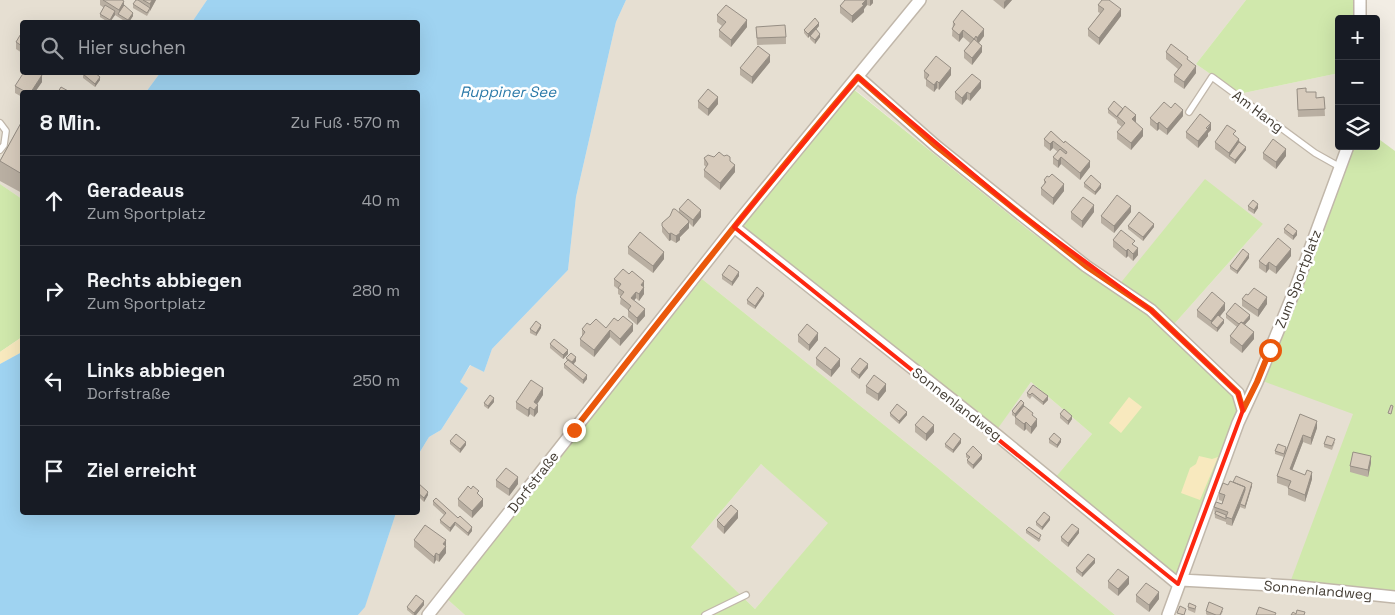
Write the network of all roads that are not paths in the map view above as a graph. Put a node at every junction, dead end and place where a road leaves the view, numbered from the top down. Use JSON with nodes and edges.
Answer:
{"nodes":[{"id":1,"x":920,"y":0,"type":"edge"},
{"id":2,"x":1360,"y":0,"type":"edge"},
{"id":3,"x":1360,"y":15,"type":"edge"},
{"id":4,"x":858,"y":77,"type":"junction"},
{"id":5,"x":1189,"y":112,"type":"dead end"},
{"id":6,"x":0,"y":123,"type":"edge"},
{"id":7,"x":0,"y":150,"type":"edge"},
{"id":8,"x":1346,"y":150,"type":"edge"},
{"id":9,"x":1340,"y":167,"type":"junction"},
{"id":10,"x":734,"y":227,"type":"junction"},
{"id":11,"x":1243,"y":410,"type":"junction"},
{"id":12,"x":1180,"y":582,"type":"junction"},
{"id":13,"x":746,"y":595,"type":"dead end"},
{"id":14,"x":1395,"y":597,"type":"edge"},
{"id":15,"x":428,"y":615,"type":"edge"},
{"id":16,"x":705,"y":615,"type":"edge"},
{"id":17,"x":1168,"y":615,"type":"edge"}],
"edges":[{"from":1,"to":4,"type":"street","name":"Dorfstraße"},
{"from":2,"to":3,"type":"street"},
{"from":4,"to":10,"type":"street","name":"Dorfstraße"},
{"from":4,"to":11,"type":"street"},
{"from":5,"to":9,"type":"lane","name":"Am Hang"},
{"from":6,"to":7,"type":"lane"},
{"from":8,"to":9,"type":"street","name":"Zum Sportplatz"},
{"from":9,"to":11,"type":"street","name":"Zum Sportplatz"},
{"from":10,"to":12,"type":"street","name":"Sonnenlandweg"},
{"from":10,"to":15,"type":"street","name":"Dorfstraße"},
{"from":11,"to":12,"type":"street","name":"Zum Sportplatz"},
{"from":12,"to":14,"type":"street","name":"Sonnenlandweg"},
{"from":12,"to":17,"type":"street"},
{"from":13,"to":16,"type":"lane"}]}
